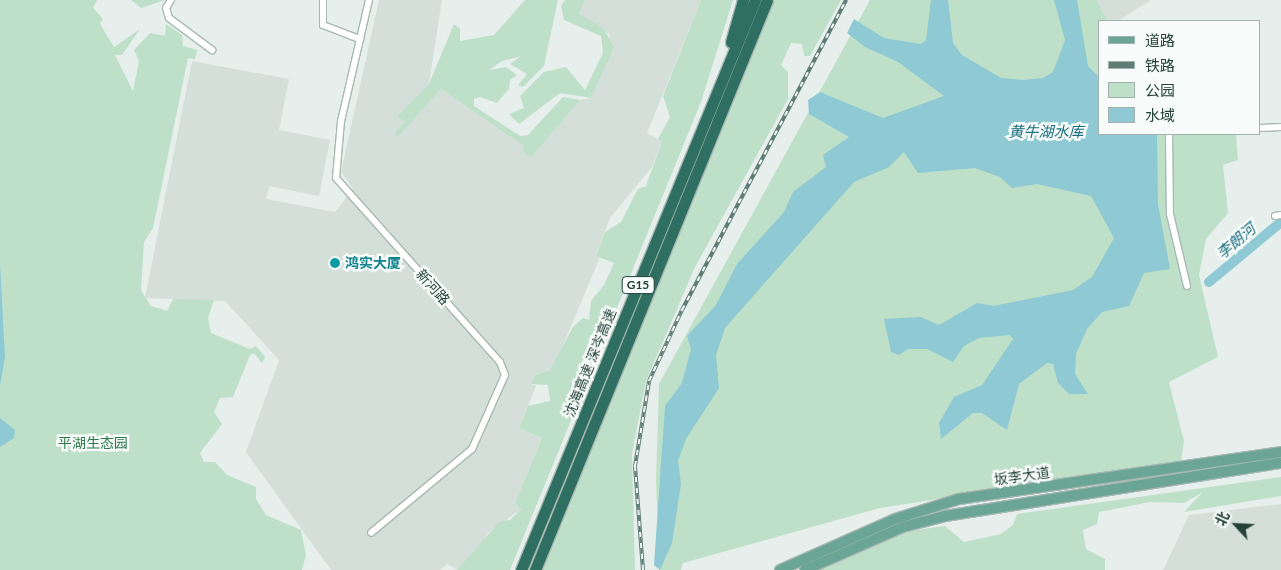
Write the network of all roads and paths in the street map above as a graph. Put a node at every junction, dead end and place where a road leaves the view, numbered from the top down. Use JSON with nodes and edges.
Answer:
{"nodes":[{"id":1,"x":171,"y":0,"type":"edge"},
{"id":2,"x":322,"y":0,"type":"edge"},
{"id":3,"x":369,"y":0,"type":"edge"},
{"id":4,"x":743,"y":0,"type":"edge"},
{"id":5,"x":755,"y":0,"type":"edge"},
{"id":6,"x":767,"y":0,"type":"edge"},
{"id":7,"x":360,"y":39,"type":"junction"},
{"id":8,"x":212,"y":50,"type":"dead end"},
{"id":9,"x":1281,"y":127,"type":"edge"},
{"id":10,"x":1261,"y":128,"type":"edge"},
{"id":11,"x":1169,"y":135,"type":"edge"},
{"id":12,"x":685,"y":172,"type":"junction"},
{"id":13,"x":1187,"y":286,"type":"dead end"},
{"id":14,"x":1281,"y":452,"type":"edge"},
{"id":15,"x":1281,"y":463,"type":"edge"},
{"id":16,"x":371,"y":533,"type":"dead end"},
{"id":17,"x":522,"y":570,"type":"edge"},
{"id":18,"x":535,"y":570,"type":"edge"},
{"id":19,"x":780,"y":570,"type":"edge"},
{"id":20,"x":805,"y":570,"type":"edge"}],
"edges":[{"from":1,"to":8,"type":"street"},
{"from":2,"to":7,"type":"street"},
{"from":3,"to":7,"type":"street","name":"新河路"},
{"from":4,"to":12,"type":"highway"},
{"from":5,"to":12,"type":"highway","name":"沈海高速 深岑高速","number":"G15"},
{"from":6,"to":18,"type":"highway","name":"沈海高速 深岑高速","number":"G15"},
{"from":7,"to":16,"type":"street","name":"新河路"},
{"from":9,"to":10,"type":"street"},
{"from":11,"to":13,"type":"street"},
{"from":12,"to":17,"type":"highway","name":"沈海高速 深岑高速","number":"G15"},
{"from":14,"to":19,"type":"main road","name":"坂李大道"},
{"from":15,"to":20,"type":"main road","name":"坂李大道"}]}
